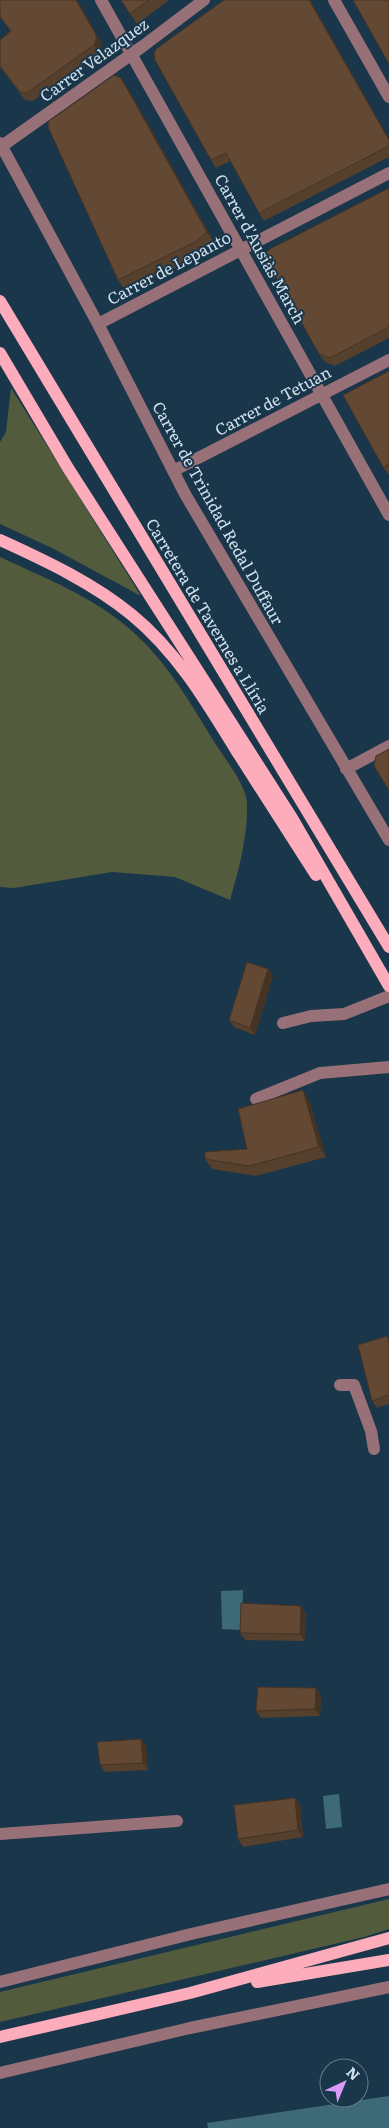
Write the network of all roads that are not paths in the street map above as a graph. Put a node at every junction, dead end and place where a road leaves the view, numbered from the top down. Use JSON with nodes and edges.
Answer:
{"nodes":[{"id":1,"x":101,"y":0,"type":"edge"},
{"id":2,"x":204,"y":0,"type":"edge"},
{"id":3,"x":334,"y":0,"type":"edge"},
{"id":4,"x":132,"y":54,"type":"junction"},
{"id":5,"x":389,"y":97,"type":"edge"},
{"id":6,"x":1,"y":144,"type":"edge"},
{"id":7,"x":389,"y":173,"type":"edge"},
{"id":8,"x":241,"y":249,"type":"junction"},
{"id":9,"x":0,"y":302,"type":"edge"},
{"id":10,"x":98,"y":324,"type":"junction"},
{"id":11,"x":0,"y":353,"type":"edge"},
{"id":12,"x":389,"y":360,"type":"edge"},
{"id":13,"x":321,"y":394,"type":"junction"},
{"id":14,"x":173,"y":471,"type":"junction"},
{"id":15,"x":389,"y":514,"type":"edge"},
{"id":16,"x":0,"y":540,"type":"edge"},
{"id":17,"x":389,"y":746,"type":"edge"},
{"id":18,"x":346,"y":769,"type":"junction"},
{"id":19,"x":389,"y":840,"type":"edge"},
{"id":20,"x":363,"y":940,"type":"junction"},
{"id":21,"x":389,"y":947,"type":"edge"},
{"id":22,"x":389,"y":986,"type":"edge"},
{"id":23,"x":389,"y":996,"type":"edge"},
{"id":24,"x":283,"y":1023,"type":"dead end"},
{"id":25,"x":389,"y":1067,"type":"edge"},
{"id":26,"x":256,"y":1099,"type":"dead end"},
{"id":27,"x":340,"y":1385,"type":"dead end"},
{"id":28,"x":374,"y":1449,"type":"dead end"},
{"id":29,"x":177,"y":1821,"type":"dead end"},
{"id":30,"x":0,"y":1834,"type":"edge"},
{"id":31,"x":389,"y":1889,"type":"edge"},
{"id":32,"x":389,"y":1938,"type":"edge"},
{"id":33,"x":389,"y":1960,"type":"edge"},
{"id":34,"x":0,"y":1982,"type":"edge"},
{"id":35,"x":389,"y":1987,"type":"edge"},
{"id":36,"x":190,"y":1993,"type":"junction"},
{"id":37,"x":0,"y":2037,"type":"edge"},
{"id":38,"x":0,"y":2073,"type":"edge"}],
"edges":[{"from":1,"to":4,"type":"street","name":"Carrer d'Ausiàs March"},
{"from":2,"to":4,"type":"street","name":"Carrer Velazquez"},
{"from":3,"to":5,"type":"street"},
{"from":4,"to":6,"type":"street","name":"Carrer Velazquez"},
{"from":4,"to":8,"type":"street","name":"Carrer d'Ausiàs March"},
{"from":6,"to":10,"type":"street","name":"Carrer de Trinidad Redal Duffaur"},
{"from":7,"to":8,"type":"street","name":"Carrer de Lepanto"},
{"from":8,"to":10,"type":"street","name":"Carrer de Lepanto"},
{"from":8,"to":13,"type":"street","name":"Carrer d'Ausiàs March"},
{"from":9,"to":21,"type":"main road","name":"Carretera de Tavernes a Llíria"},
{"from":10,"to":14,"type":"street","name":"Carrer de Trinidad Redal Duffaur"},
{"from":11,"to":20,"type":"main road"},
{"from":12,"to":13,"type":"street","name":"Carrer de Tetuan"},
{"from":13,"to":14,"type":"street","name":"Carrer de Tetuan"},
{"from":13,"to":15,"type":"street","name":"Carrer d'Ausiàs March"},
{"from":14,"to":18,"type":"street","name":"Carrer de Trinidad Redal Duffaur"},
{"from":16,"to":20,"type":"main road"},
{"from":17,"to":18,"type":"street"},
{"from":18,"to":19,"type":"street","name":"Carrer de Trinidad Redal Duffaur"},
{"from":20,"to":22,"type":"main road"},
{"from":23,"to":24,"type":"street"},
{"from":25,"to":26,"type":"street"},
{"from":27,"to":28,"type":"street"},
{"from":29,"to":30,"type":"street"},
{"from":31,"to":34,"type":"street"},
{"from":32,"to":36,"type":"main road"},
{"from":33,"to":36,"type":"main road"},
{"from":35,"to":38,"type":"street"},
{"from":36,"to":37,"type":"main road"}]}
